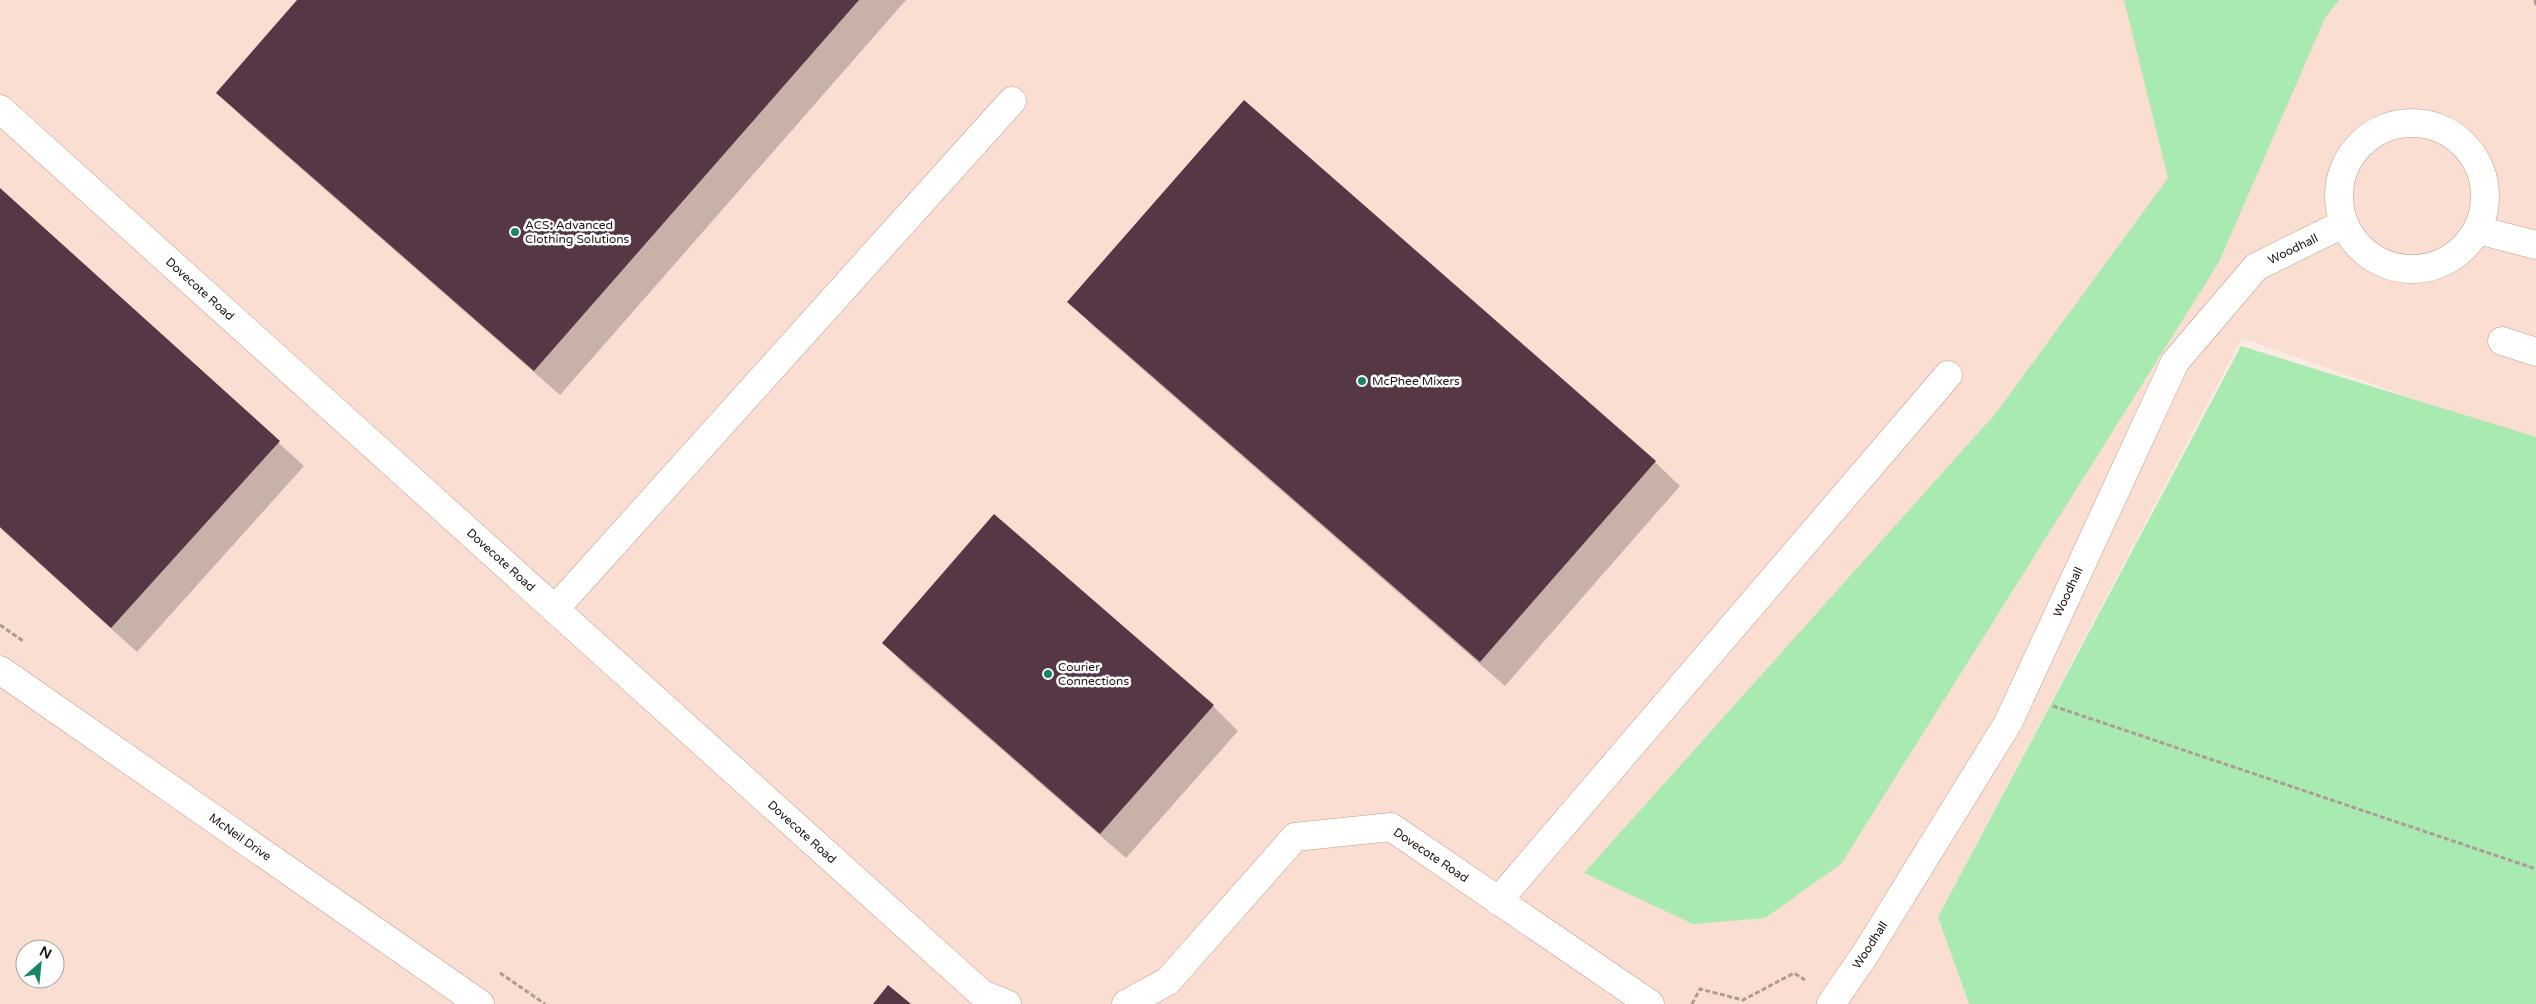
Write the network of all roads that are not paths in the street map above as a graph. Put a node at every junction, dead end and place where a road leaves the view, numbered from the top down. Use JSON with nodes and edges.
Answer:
{"nodes":[{"id":1,"x":1012,"y":101,"type":"dead end"},
{"id":2,"x":0,"y":109,"type":"edge"},
{"id":3,"x":2343,"y":224,"type":"junction"},
{"id":4,"x":2478,"y":230,"type":"junction"},
{"id":5,"x":2536,"y":245,"type":"edge"},
{"id":6,"x":2502,"y":341,"type":"dead end"},
{"id":7,"x":2536,"y":352,"type":"edge"},
{"id":8,"x":1948,"y":375,"type":"dead end"},
{"id":9,"x":555,"y":609,"type":"junction"},
{"id":10,"x":0,"y":670,"type":"edge"},
{"id":11,"x":1498,"y":901,"type":"junction"},
{"id":12,"x":1832,"y":1002,"type":"edge"},
{"id":13,"x":480,"y":1004,"type":"edge"},
{"id":14,"x":1007,"y":1004,"type":"edge"},
{"id":15,"x":1126,"y":1004,"type":"edge"},
{"id":16,"x":1650,"y":1004,"type":"edge"}],
"edges":[{"from":1,"to":9,"type":"street"},
{"from":2,"to":9,"type":"street","name":"Dovecote Road"},
{"from":3,"to":4,"type":"street"},
{"from":3,"to":4,"type":"street"},
{"from":3,"to":12,"type":"street","name":"Woodhall"},
{"from":4,"to":5,"type":"street"},
{"from":6,"to":7,"type":"street"},
{"from":8,"to":11,"type":"street"},
{"from":9,"to":14,"type":"street","name":"Dovecote Road"},
{"from":10,"to":13,"type":"street","name":"McNeil Drive"},
{"from":11,"to":15,"type":"street","name":"Dovecote Road"},
{"from":11,"to":16,"type":"street","name":"Dovecote Road"}]}
